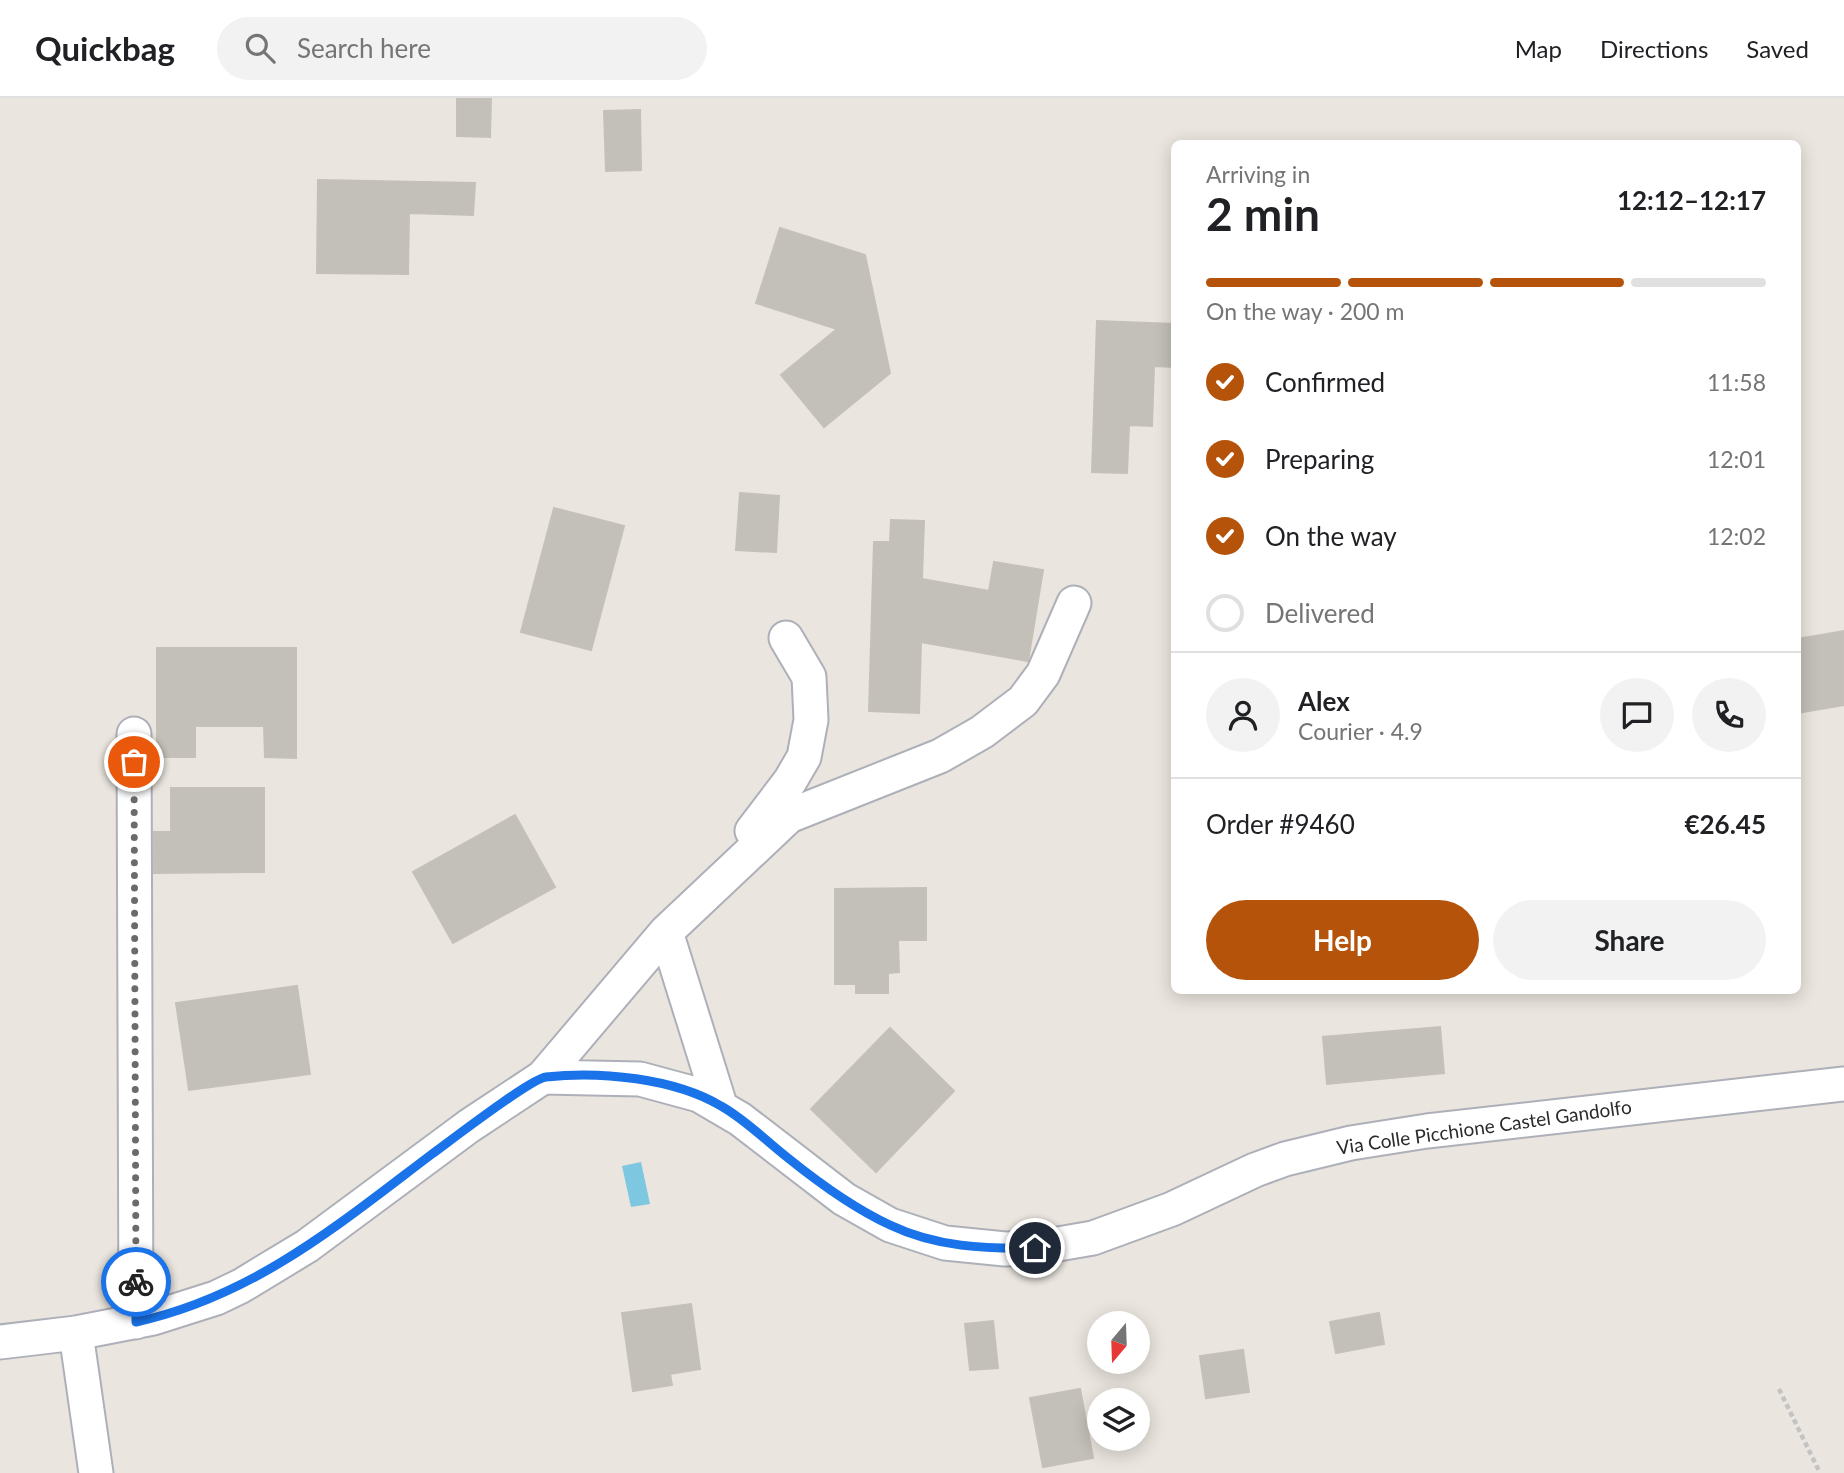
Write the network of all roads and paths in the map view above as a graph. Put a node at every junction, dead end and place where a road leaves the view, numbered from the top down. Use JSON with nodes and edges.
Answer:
{"nodes":[{"id":1,"x":1073,"y":603,"type":"dead end"},
{"id":2,"x":786,"y":638,"type":"dead end"},
{"id":3,"x":134,"y":734,"type":"dead end"},
{"id":4,"x":741,"y":863,"type":"junction"},
{"id":5,"x":666,"y":932,"type":"junction"},
{"id":6,"x":543,"y":1077,"type":"junction"},
{"id":7,"x":1844,"y":1084,"type":"edge"},
{"id":8,"x":720,"y":1105,"type":"junction"},
{"id":9,"x":136,"y":1322,"type":"junction"},
{"id":10,"x":76,"y":1333,"type":"junction"},
{"id":11,"x":0,"y":1342,"type":"edge"},
{"id":12,"x":1779,"y":1389,"type":"dead end"},
{"id":13,"x":96,"y":1473,"type":"edge"},
{"id":14,"x":1819,"y":1473,"type":"edge"}],
"edges":[{"from":1,"to":4,"type":"street"},
{"from":2,"to":4,"type":"street"},
{"from":3,"to":9,"type":"street"},
{"from":4,"to":5,"type":"street"},
{"from":5,"to":6,"type":"street"},
{"from":5,"to":8,"type":"street"},
{"from":6,"to":8,"type":"street","name":"Via Colle Picchione Castel Gandolfo"},
{"from":6,"to":9,"type":"street"},
{"from":7,"to":8,"type":"street","name":"Via Colle Picchione Castel Gandolfo"},
{"from":9,"to":10,"type":"street"},
{"from":10,"to":11,"type":"street"},
{"from":10,"to":13,"type":"street"},
{"from":12,"to":14,"type":"path"}]}
